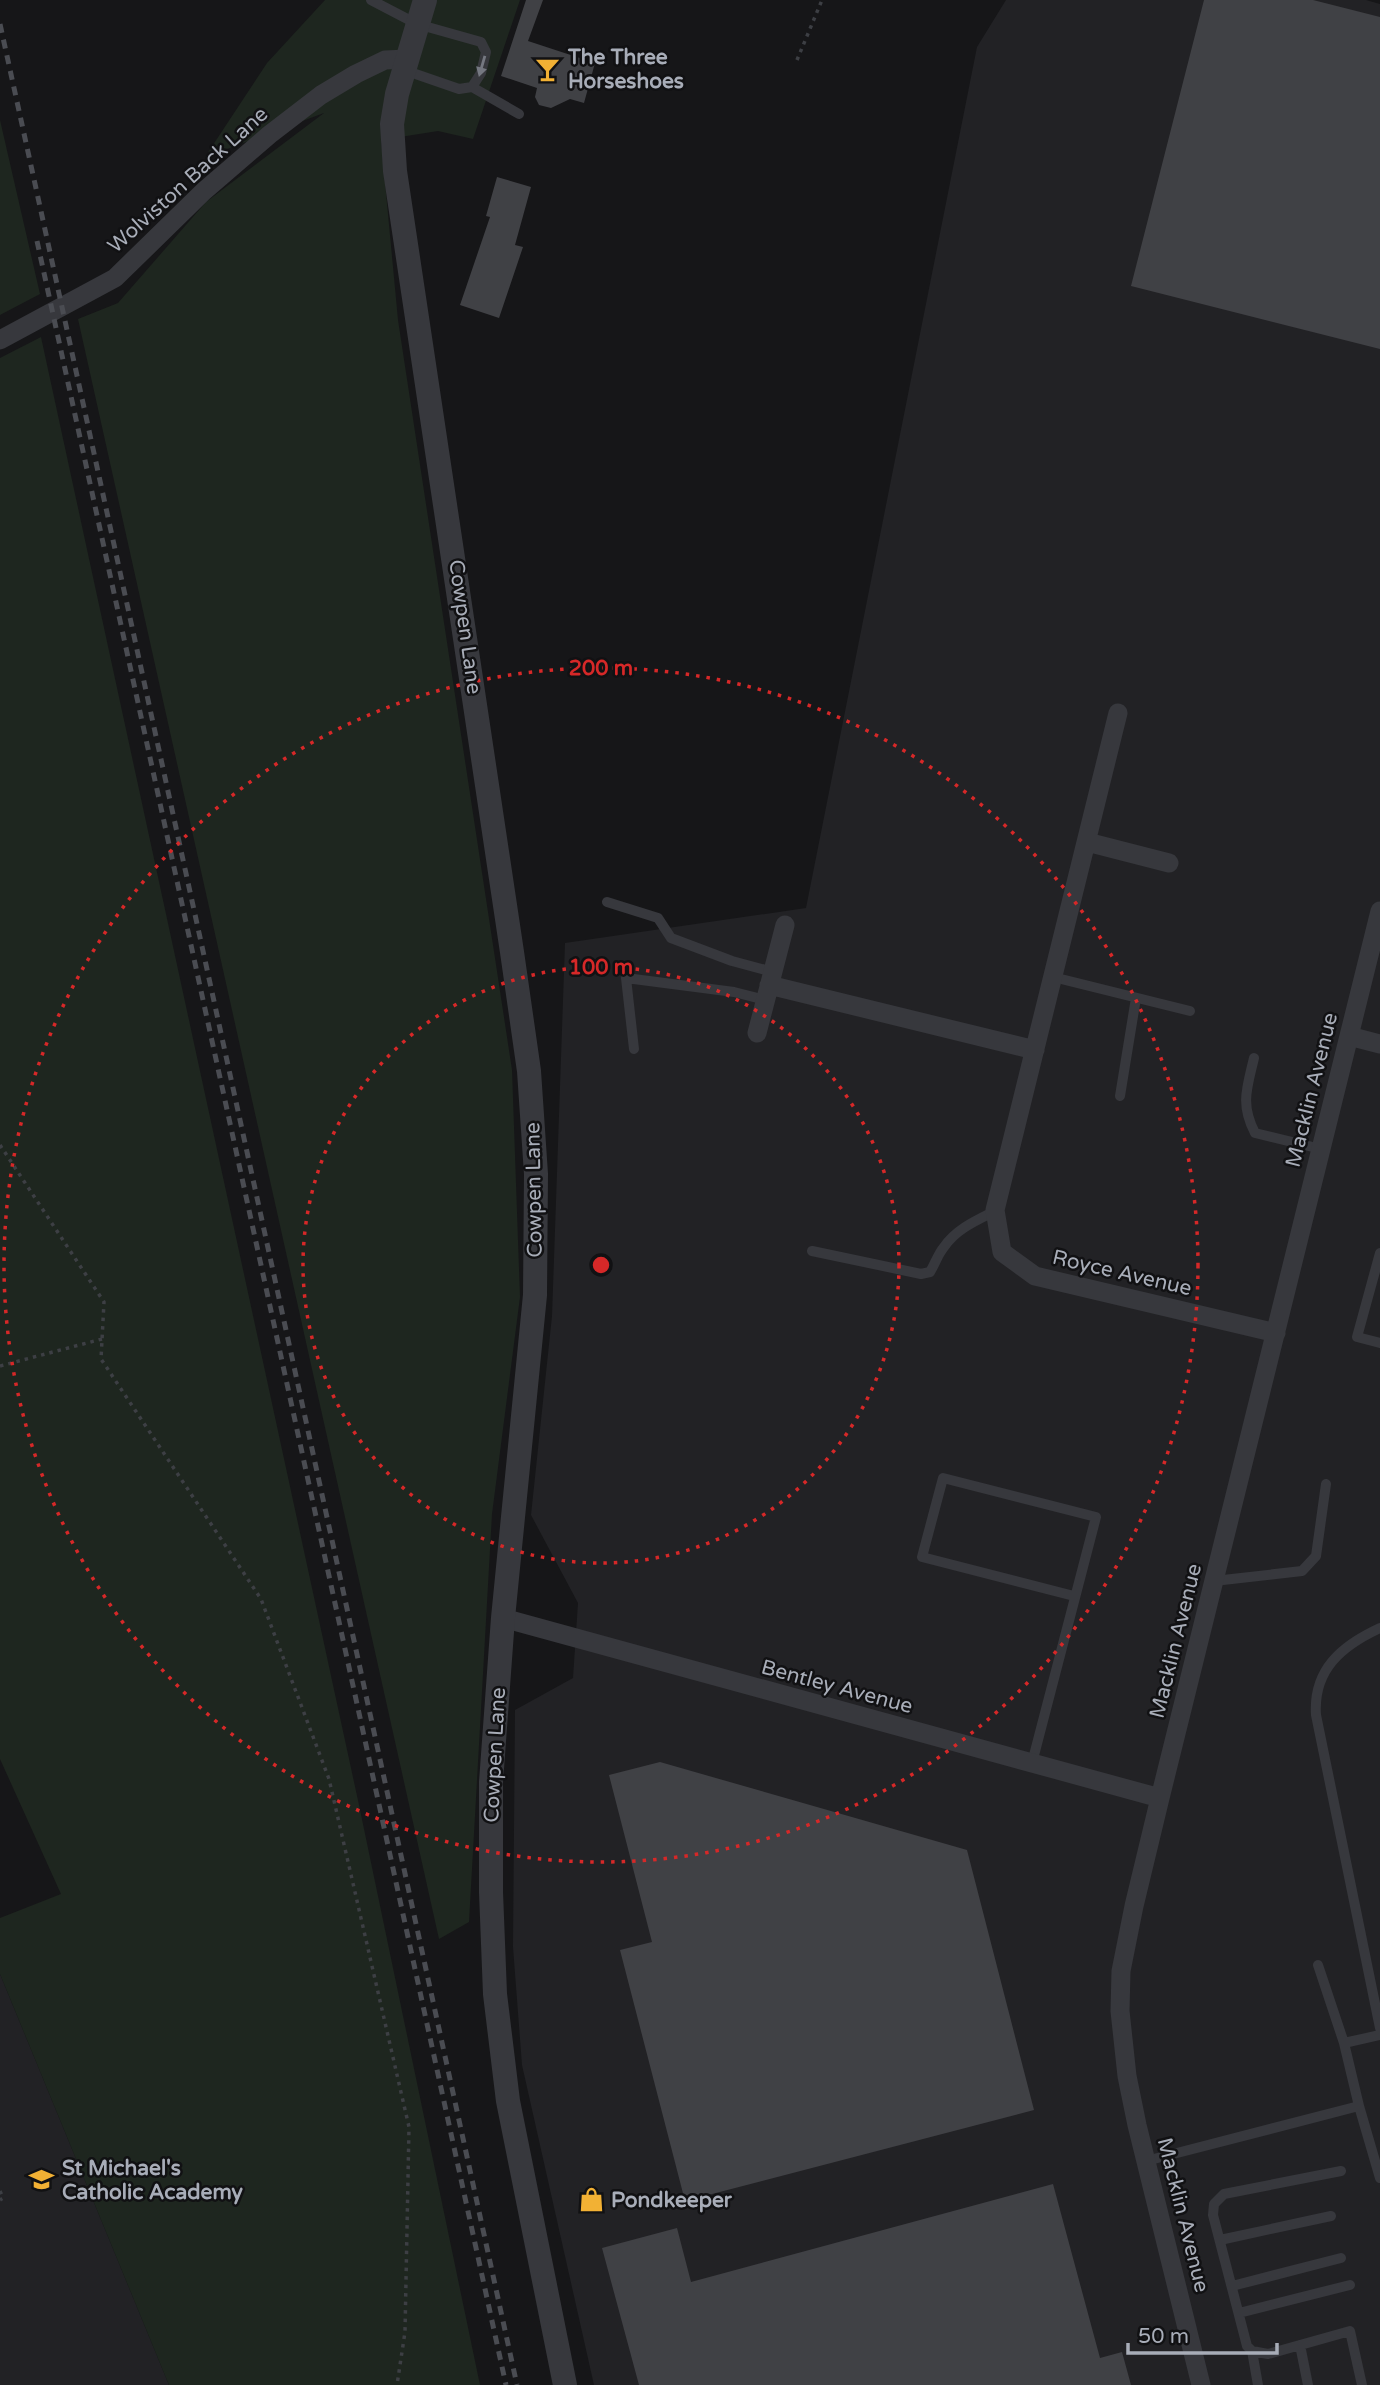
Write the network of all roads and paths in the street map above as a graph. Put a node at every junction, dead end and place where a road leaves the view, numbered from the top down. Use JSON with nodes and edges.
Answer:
{"nodes":[{"id":1,"x":371,"y":0,"type":"edge"},
{"id":2,"x":425,"y":0,"type":"edge"},
{"id":3,"x":821,"y":0,"type":"edge"},
{"id":4,"x":417,"y":24,"type":"junction"},
{"id":5,"x":797,"y":60,"type":"dead end"},
{"id":6,"x":405,"y":64,"type":"junction"},
{"id":7,"x":472,"y":87,"type":"junction"},
{"id":8,"x":519,"y":114,"type":"dead end"},
{"id":9,"x":0,"y":340,"type":"edge"},
{"id":10,"x":1118,"y":713,"type":"dead end"},
{"id":11,"x":1087,"y":842,"type":"junction"},
{"id":12,"x":1169,"y":863,"type":"dead end"},
{"id":13,"x":607,"y":902,"type":"dead end"},
{"id":14,"x":1380,"y":911,"type":"edge"},
{"id":15,"x":785,"y":925,"type":"dead end"},
{"id":16,"x":1053,"y":978,"type":"junction"},
{"id":17,"x":769,"y":986,"type":"junction"},
{"id":18,"x":1136,"y":998,"type":"junction"},
{"id":19,"x":1190,"y":1011,"type":"dead end"},
{"id":20,"x":757,"y":1032,"type":"dead end"},
{"id":21,"x":1349,"y":1036,"type":"junction"},
{"id":22,"x":1380,"y":1044,"type":"edge"},
{"id":23,"x":634,"y":1049,"type":"dead end"},
{"id":24,"x":1035,"y":1050,"type":"junction"},
{"id":25,"x":1254,"y":1058,"type":"dead end"},
{"id":26,"x":1120,"y":1096,"type":"dead end"},
{"id":27,"x":0,"y":1145,"type":"edge"},
{"id":28,"x":1321,"y":1149,"type":"junction"},
{"id":29,"x":995,"y":1210,"type":"junction"},
{"id":30,"x":812,"y":1251,"type":"dead end"},
{"id":31,"x":1380,"y":1254,"type":"edge"},
{"id":32,"x":1276,"y":1333,"type":"junction"},
{"id":33,"x":102,"y":1339,"type":"junction"},
{"id":34,"x":1380,"y":1343,"type":"edge"},
{"id":35,"x":0,"y":1366,"type":"edge"},
{"id":36,"x":1326,"y":1484,"type":"dead end"},
{"id":37,"x":1214,"y":1581,"type":"junction"},
{"id":38,"x":1074,"y":1596,"type":"junction"},
{"id":39,"x":503,"y":1618,"type":"junction"},
{"id":40,"x":1380,"y":1628,"type":"edge"},
{"id":41,"x":1032,"y":1763,"type":"junction"},
{"id":42,"x":1160,"y":1798,"type":"junction"},
{"id":43,"x":1318,"y":1965,"type":"dead end"},
{"id":44,"x":1380,"y":2028,"type":"edge"},
{"id":45,"x":1380,"y":2035,"type":"edge"},
{"id":46,"x":1344,"y":2043,"type":"junction"},
{"id":47,"x":1359,"y":2106,"type":"junction"},
{"id":48,"x":1146,"y":2161,"type":"junction"},
{"id":49,"x":1341,"y":2171,"type":"dead end"},
{"id":50,"x":1379,"y":2172,"type":"edge"},
{"id":51,"x":0,"y":2191,"type":"edge"},
{"id":52,"x":0,"y":2200,"type":"edge"},
{"id":53,"x":1331,"y":2216,"type":"dead end"},
{"id":54,"x":1220,"y":2240,"type":"junction"},
{"id":55,"x":1341,"y":2258,"type":"dead end"},
{"id":56,"x":1350,"y":2285,"type":"dead end"},
{"id":57,"x":1232,"y":2286,"type":"junction"},
{"id":58,"x":1239,"y":2313,"type":"junction"},
{"id":59,"x":1300,"y":2345,"type":"junction"},
{"id":60,"x":1252,"y":2351,"type":"junction"},
{"id":61,"x":397,"y":2385,"type":"edge"},
{"id":62,"x":565,"y":2385,"type":"edge"},
{"id":63,"x":1201,"y":2385,"type":"edge"},
{"id":64,"x":1258,"y":2385,"type":"edge"},
{"id":65,"x":1308,"y":2385,"type":"edge"},
{"id":66,"x":1362,"y":2385,"type":"edge"}],
"edges":[{"from":1,"to":4,"type":"lane"},
{"from":2,"to":4,"type":"street","name":"Cowpen Lane"},
{"from":3,"to":5,"type":"path"},
{"from":4,"to":6,"type":"street","name":"Cowpen Lane"},
{"from":4,"to":7,"type":"lane","one_way":true},
{"from":6,"to":7,"type":"lane"},
{"from":6,"to":9,"type":"street","name":"Wolviston Back Lane"},
{"from":6,"to":39,"type":"street","name":"Cowpen Lane"},
{"from":7,"to":8,"type":"lane"},
{"from":10,"to":11,"type":"street","name":"Royce Avenue"},
{"from":11,"to":12,"type":"street"},
{"from":11,"to":16,"type":"street","name":"Royce Avenue"},
{"from":13,"to":17,"type":"lane"},
{"from":14,"to":21,"type":"street","name":"Macklin Avenue"},
{"from":15,"to":17,"type":"street"},
{"from":16,"to":18,"type":"lane"},
{"from":16,"to":24,"type":"street","name":"Royce Avenue"},
{"from":17,"to":20,"type":"street"},
{"from":17,"to":23,"type":"lane"},
{"from":17,"to":24,"type":"street"},
{"from":18,"to":19,"type":"lane"},
{"from":18,"to":26,"type":"lane"},
{"from":21,"to":22,"type":"street"},
{"from":21,"to":28,"type":"street","name":"Macklin Avenue"},
{"from":24,"to":29,"type":"street","name":"Royce Avenue"},
{"from":25,"to":28,"type":"lane"},
{"from":27,"to":33,"type":"path"},
{"from":28,"to":32,"type":"street","name":"Macklin Avenue"},
{"from":29,"to":30,"type":"lane"},
{"from":29,"to":32,"type":"street","name":"Royce Avenue"},
{"from":31,"to":34,"type":"lane"},
{"from":32,"to":37,"type":"street","name":"Macklin Avenue"},
{"from":33,"to":35,"type":"path"},
{"from":33,"to":61,"type":"path"},
{"from":36,"to":37,"type":"lane"},
{"from":37,"to":42,"type":"street","name":"Macklin Avenue"},
{"from":38,"to":38,"type":"lane"},
{"from":38,"to":41,"type":"lane"},
{"from":39,"to":41,"type":"street","name":"Bentley Avenue"},
{"from":39,"to":62,"type":"street","name":"Cowpen Lane"},
{"from":40,"to":44,"type":"lane"},
{"from":41,"to":42,"type":"street","name":"Bentley Avenue"},
{"from":42,"to":48,"type":"street","name":"Macklin Avenue"},
{"from":43,"to":46,"type":"lane"},
{"from":45,"to":46,"type":"lane"},
{"from":46,"to":47,"type":"lane"},
{"from":47,"to":48,"type":"lane"},
{"from":47,"to":50,"type":"lane"},
{"from":48,"to":63,"type":"street","name":"Macklin Avenue"},
{"from":49,"to":54,"type":"lane"},
{"from":51,"to":52,"type":"path"},
{"from":53,"to":54,"type":"lane"},
{"from":54,"to":57,"type":"lane"},
{"from":55,"to":57,"type":"lane"},
{"from":56,"to":58,"type":"lane"},
{"from":57,"to":58,"type":"lane"},
{"from":58,"to":60,"type":"lane"},
{"from":59,"to":60,"type":"lane"},
{"from":59,"to":65,"type":"lane"},
{"from":59,"to":66,"type":"lane"},
{"from":60,"to":64,"type":"lane"}]}
